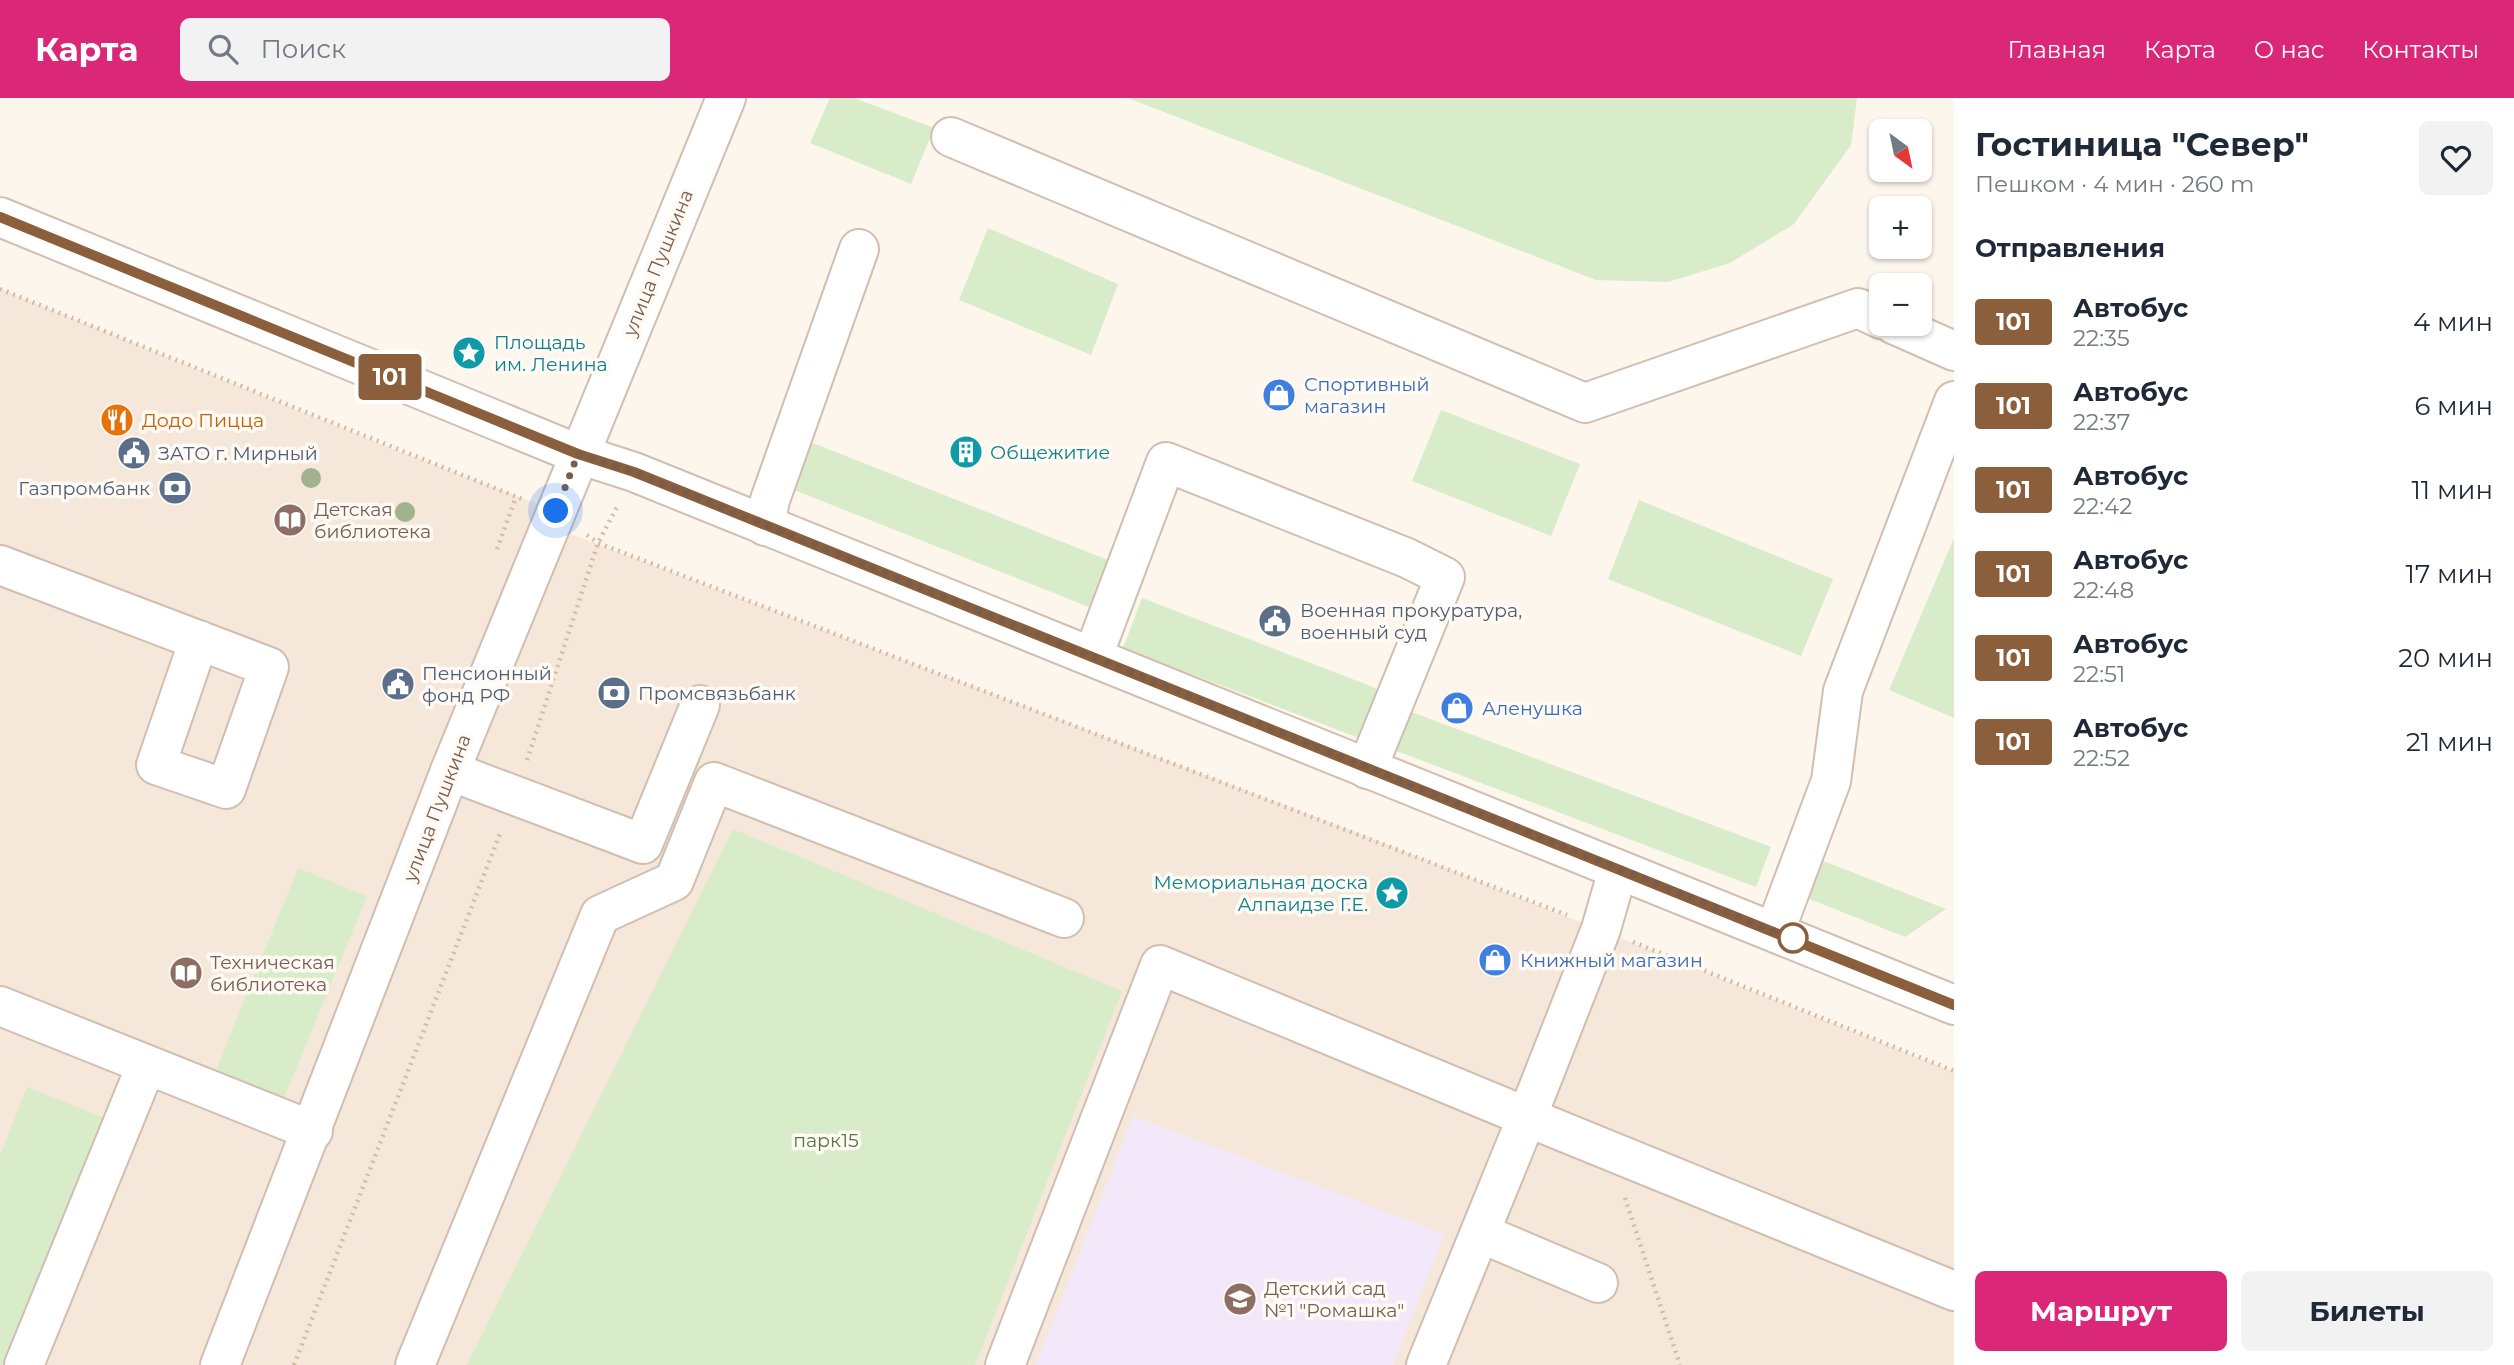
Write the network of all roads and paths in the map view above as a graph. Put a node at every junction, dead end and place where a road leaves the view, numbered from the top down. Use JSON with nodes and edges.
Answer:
{"nodes":[{"id":1,"x":726,"y":98,"type":"edge"},
{"id":2,"x":951,"y":137,"type":"dead end"},
{"id":3,"x":0,"y":217,"type":"edge"},
{"id":4,"x":859,"y":249,"type":"dead end"},
{"id":5,"x":0,"y":289,"type":"edge"},
{"id":6,"x":1869,"y":313,"type":"edge"},
{"id":7,"x":1920,"y":336,"type":"edge"},
{"id":8,"x":1954,"y":351,"type":"edge"},
{"id":9,"x":1954,"y":401,"type":"edge"},
{"id":10,"x":578,"y":454,"type":"junction"},
{"id":11,"x":634,"y":472,"type":"junction"},
{"id":12,"x":556,"y":511,"type":"junction"},
{"id":13,"x":765,"y":526,"type":"junction"},
{"id":14,"x":598,"y":543,"type":"junction"},
{"id":15,"x":0,"y":565,"type":"edge"},
{"id":16,"x":199,"y":640,"type":"dead end"},
{"id":17,"x":1093,"y":656,"type":"junction"},
{"id":18,"x":700,"y":705,"type":"dead end"},
{"id":19,"x":1367,"y":769,"type":"junction"},
{"id":20,"x":450,"y":771,"type":"junction"},
{"id":21,"x":514,"y":798,"type":"junction"},
{"id":22,"x":1618,"y":870,"type":"junction"},
{"id":23,"x":1063,"y":918,"type":"dead end"},
{"id":24,"x":1601,"y":929,"type":"junction"},
{"id":25,"x":1775,"y":931,"type":"junction"},
{"id":26,"x":1954,"y":1005,"type":"edge"},
{"id":27,"x":0,"y":1006,"type":"edge"},
{"id":28,"x":146,"y":1066,"type":"junction"},
{"id":29,"x":1954,"y":1072,"type":"edge"},
{"id":30,"x":1527,"y":1117,"type":"junction"},
{"id":31,"x":313,"y":1131,"type":"junction"},
{"id":32,"x":1609,"y":1151,"type":"junction"},
{"id":33,"x":1480,"y":1233,"type":"junction"},
{"id":34,"x":1598,"y":1283,"type":"dead end"},
{"id":35,"x":1954,"y":1291,"type":"edge"},
{"id":36,"x":24,"y":1365,"type":"edge"},
{"id":37,"x":220,"y":1365,"type":"edge"},
{"id":38,"x":294,"y":1365,"type":"edge"},
{"id":39,"x":415,"y":1365,"type":"edge"},
{"id":40,"x":1005,"y":1365,"type":"edge"},
{"id":41,"x":1426,"y":1365,"type":"edge"},
{"id":42,"x":1679,"y":1365,"type":"edge"}],
"edges":[{"from":1,"to":10,"type":"street","name":"улица Пушкина"},
{"from":2,"to":6,"type":"street"},
{"from":3,"to":10,"type":"street"},
{"from":4,"to":13,"type":"street"},
{"from":5,"to":12,"type":"path"},
{"from":7,"to":8,"type":"street"},
{"from":9,"to":25,"type":"street"},
{"from":10,"to":11,"type":"street"},
{"from":10,"to":12,"type":"street","name":"улица Пушкина"},
{"from":11,"to":13,"type":"street"},
{"from":11,"to":14,"type":"path"},
{"from":12,"to":14,"type":"path"},
{"from":12,"to":20,"type":"street","name":"улица Пушкина"},
{"from":13,"to":17,"type":"street"},
{"from":14,"to":21,"type":"path"},
{"from":14,"to":24,"type":"path"},
{"from":15,"to":16,"type":"street"},
{"from":17,"to":19,"type":"street"},
{"from":17,"to":19,"type":"street"},
{"from":18,"to":21,"type":"street"},
{"from":19,"to":22,"type":"street"},
{"from":20,"to":21,"type":"street"},
{"from":20,"to":31,"type":"street","name":"улица Пушкина"},
{"from":21,"to":38,"type":"path"},
{"from":22,"to":24,"type":"street"},
{"from":22,"to":25,"type":"street"},
{"from":23,"to":39,"type":"street"},
{"from":24,"to":29,"type":"path"},
{"from":24,"to":30,"type":"street"},
{"from":25,"to":26,"type":"street"},
{"from":27,"to":28,"type":"street"},
{"from":28,"to":31,"type":"street"},
{"from":28,"to":36,"type":"street"},
{"from":30,"to":32,"type":"street"},
{"from":30,"to":33,"type":"street"},
{"from":30,"to":40,"type":"street"},
{"from":31,"to":37,"type":"street","name":"улица Пушкина"},
{"from":32,"to":35,"type":"street"},
{"from":32,"to":42,"type":"path"},
{"from":33,"to":34,"type":"street"},
{"from":33,"to":41,"type":"street"}]}
